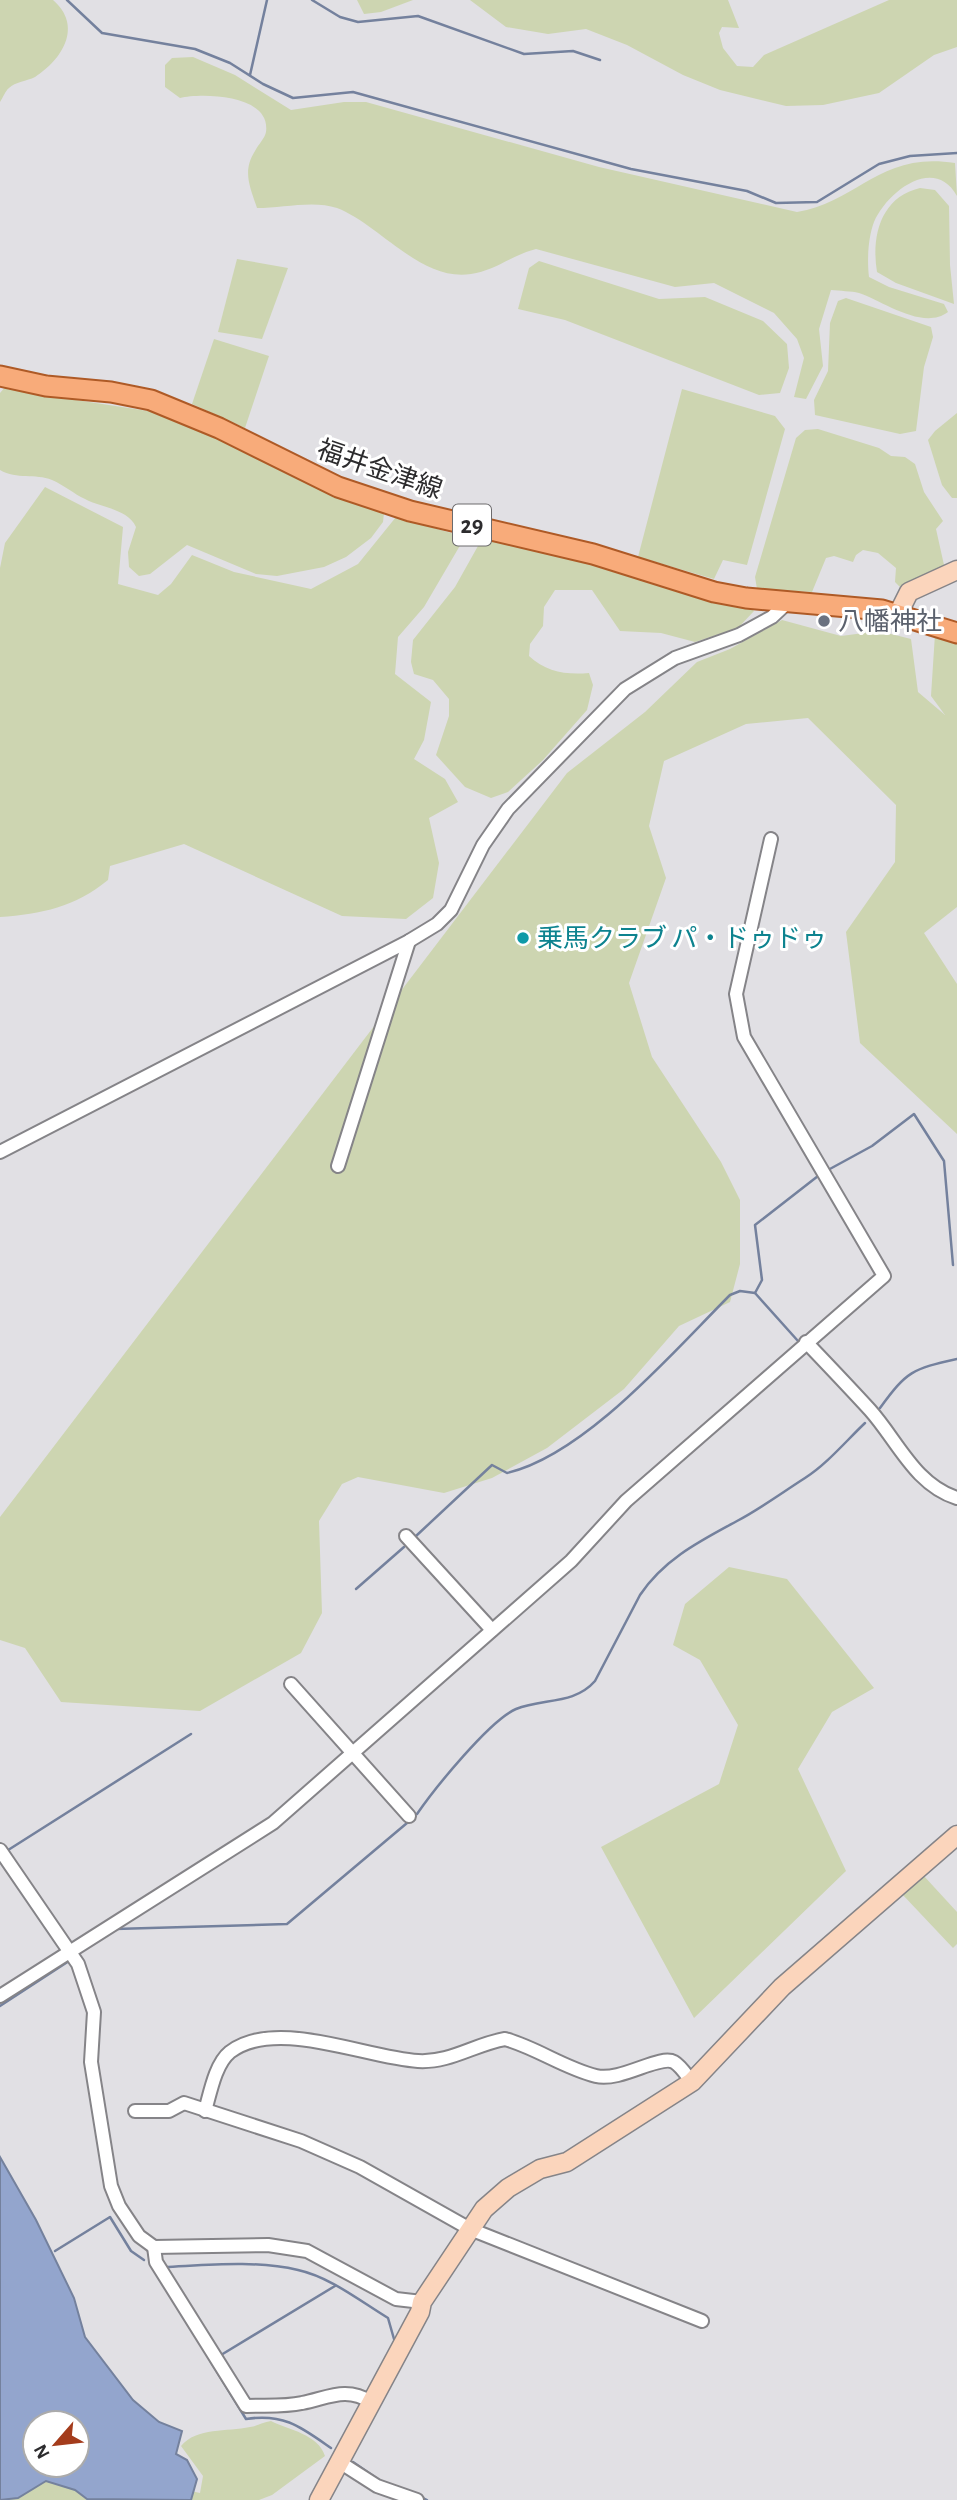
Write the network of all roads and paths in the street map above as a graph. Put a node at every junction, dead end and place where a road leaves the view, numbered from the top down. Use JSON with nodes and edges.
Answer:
{"nodes":[{"id":1,"x":0,"y":376,"type":"edge"},
{"id":2,"x":957,"y":570,"type":"edge"},
{"id":3,"x":788,"y":602,"type":"junction"},
{"id":4,"x":898,"y":614,"type":"junction"},
{"id":5,"x":957,"y":633,"type":"edge"},
{"id":6,"x":771,"y":839,"type":"dead end"},
{"id":7,"x":409,"y":941,"type":"junction"},
{"id":8,"x":0,"y":1152,"type":"edge"},
{"id":9,"x":338,"y":1166,"type":"dead end"},
{"id":10,"x":806,"y":1342,"type":"junction"},
{"id":11,"x":957,"y":1498,"type":"edge"},
{"id":12,"x":406,"y":1536,"type":"dead end"},
{"id":13,"x":492,"y":1630,"type":"junction"},
{"id":14,"x":291,"y":1684,"type":"dead end"},
{"id":15,"x":351,"y":1754,"type":"junction"},
{"id":16,"x":409,"y":1815,"type":"dead end"},
{"id":17,"x":957,"y":1835,"type":"edge"},
{"id":18,"x":0,"y":1850,"type":"edge"},
{"id":19,"x":70,"y":1951,"type":"junction"},
{"id":20,"x":0,"y":1996,"type":"edge"},
{"id":21,"x":692,"y":2082,"type":"junction"},
{"id":22,"x":135,"y":2111,"type":"dead end"},
{"id":23,"x":205,"y":2111,"type":"junction"},
{"id":24,"x":470,"y":2228,"type":"junction"},
{"id":25,"x":154,"y":2247,"type":"junction"},
{"id":26,"x":422,"y":2302,"type":"junction"},
{"id":27,"x":702,"y":2321,"type":"dead end"},
{"id":28,"x":371,"y":2402,"type":"junction"},
{"id":29,"x":341,"y":2463,"type":"junction"},
{"id":30,"x":318,"y":2500,"type":"edge"},
{"id":31,"x":417,"y":2500,"type":"edge"}],
"edges":[{"from":1,"to":3,"type":"main road","name":"福井金津線","number":"29"},
{"from":2,"to":4,"type":"street"},
{"from":3,"to":4,"type":"main road","name":"福井金津線","number":"29"},
{"from":3,"to":7,"type":"street"},
{"from":4,"to":5,"type":"main road","name":"福井金津線","number":"29"},
{"from":6,"to":10,"type":"street"},
{"from":7,"to":8,"type":"street"},
{"from":7,"to":9,"type":"street"},
{"from":10,"to":11,"type":"street"},
{"from":10,"to":13,"type":"street"},
{"from":12,"to":13,"type":"street"},
{"from":13,"to":15,"type":"street"},
{"from":14,"to":15,"type":"street"},
{"from":15,"to":16,"type":"street"},
{"from":15,"to":19,"type":"street"},
{"from":17,"to":21,"type":"street"},
{"from":18,"to":19,"type":"street"},
{"from":19,"to":20,"type":"street"},
{"from":19,"to":25,"type":"street"},
{"from":21,"to":23,"type":"street"},
{"from":21,"to":24,"type":"street"},
{"from":22,"to":23,"type":"street"},
{"from":23,"to":24,"type":"street"},
{"from":24,"to":26,"type":"street"},
{"from":24,"to":27,"type":"street"},
{"from":25,"to":26,"type":"street"},
{"from":25,"to":28,"type":"street"},
{"from":26,"to":28,"type":"street"},
{"from":28,"to":29,"type":"street"},
{"from":29,"to":30,"type":"street"},
{"from":29,"to":31,"type":"street"}]}
